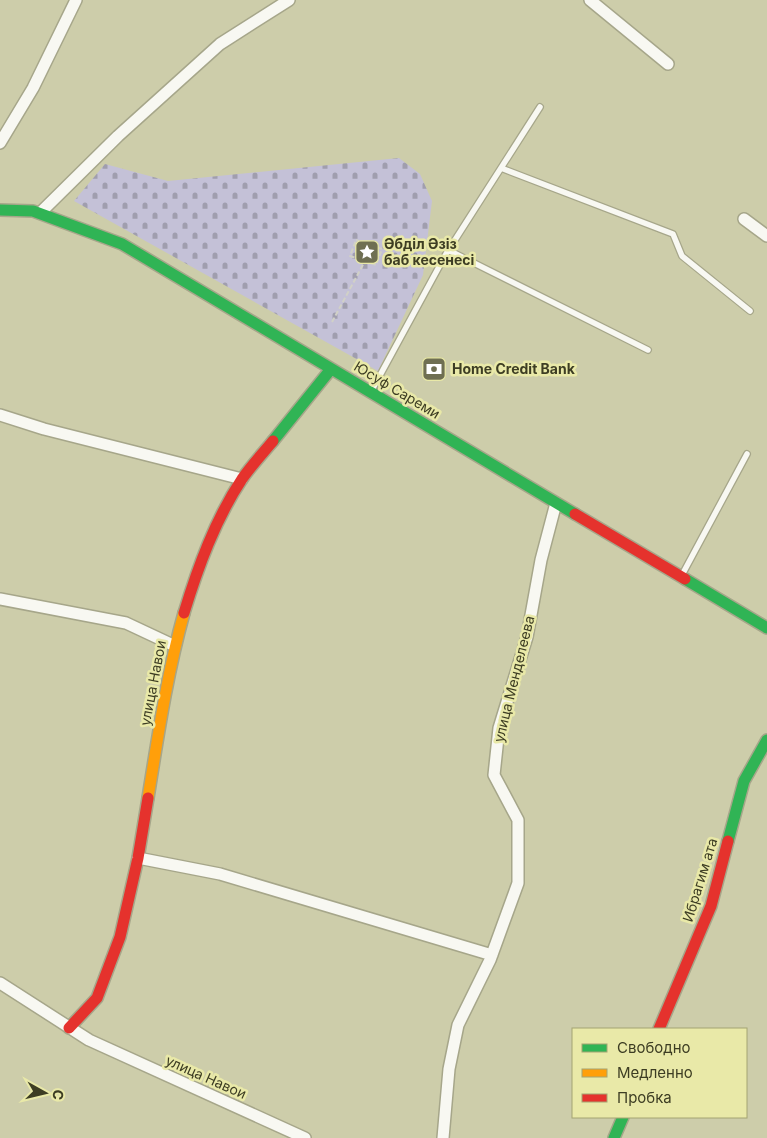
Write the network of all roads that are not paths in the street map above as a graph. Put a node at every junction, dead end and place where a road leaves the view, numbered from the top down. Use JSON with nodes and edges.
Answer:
{"nodes":[{"id":1,"x":76,"y":0,"type":"edge"},
{"id":2,"x":289,"y":0,"type":"edge"},
{"id":3,"x":593,"y":1,"type":"edge"},
{"id":4,"x":668,"y":64,"type":"dead end"},
{"id":5,"x":540,"y":107,"type":"dead end"},
{"id":6,"x":0,"y":143,"type":"edge"},
{"id":7,"x":501,"y":168,"type":"junction"},
{"id":8,"x":0,"y":210,"type":"edge"},
{"id":9,"x":40,"y":213,"type":"junction"},
{"id":10,"x":744,"y":219,"type":"dead end"},
{"id":11,"x":767,"y":236,"type":"edge"},
{"id":12,"x":448,"y":250,"type":"junction"},
{"id":13,"x":750,"y":312,"type":"dead end"},
{"id":14,"x":648,"y":350,"type":"dead end"},
{"id":15,"x":331,"y":368,"type":"junction"},
{"id":16,"x":371,"y":392,"type":"junction"},
{"id":17,"x":0,"y":415,"type":"edge"},
{"id":18,"x":747,"y":454,"type":"dead end"},
{"id":19,"x":242,"y":479,"type":"junction"},
{"id":20,"x":556,"y":502,"type":"junction"},
{"id":21,"x":681,"y":577,"type":"junction"},
{"id":22,"x":0,"y":599,"type":"edge"},
{"id":23,"x":767,"y":628,"type":"edge"},
{"id":24,"x":175,"y":646,"type":"junction"},
{"id":25,"x":767,"y":740,"type":"edge"},
{"id":26,"x":138,"y":858,"type":"junction"},
{"id":27,"x":492,"y":955,"type":"junction"},
{"id":28,"x":0,"y":983,"type":"edge"},
{"id":29,"x":69,"y":1028,"type":"junction"},
{"id":30,"x":659,"y":1028,"type":"edge"},
{"id":31,"x":623,"y":1118,"type":"edge"},
{"id":32,"x":305,"y":1138,"type":"edge"},
{"id":33,"x":443,"y":1138,"type":"edge"},
{"id":34,"x":614,"y":1138,"type":"edge"}],
"edges":[{"from":1,"to":6,"type":"street"},
{"from":2,"to":9,"type":"street"},
{"from":3,"to":4,"type":"street"},
{"from":5,"to":7,"type":"lane"},
{"from":7,"to":12,"type":"lane"},
{"from":7,"to":13,"type":"lane"},
{"from":8,"to":9,"type":"street","name":"Юсуф Сареми"},
{"from":9,"to":15,"type":"street","name":"Юсуф Сареми"},
{"from":10,"to":11,"type":"street"},
{"from":12,"to":14,"type":"lane"},
{"from":12,"to":16,"type":"lane"},
{"from":15,"to":16,"type":"street","name":"Юсуф Сареми"},
{"from":15,"to":19,"type":"street","name":"улица Навои"},
{"from":16,"to":20,"type":"street","name":"Юсуф Сареми"},
{"from":17,"to":19,"type":"street"},
{"from":18,"to":21,"type":"lane"},
{"from":19,"to":24,"type":"street","name":"улица Навои"},
{"from":20,"to":21,"type":"street","name":"Юсуф Сареми"},
{"from":20,"to":27,"type":"street","name":"улица Менделеева"},
{"from":21,"to":23,"type":"street","name":"Юсуф Сареми"},
{"from":22,"to":24,"type":"street"},
{"from":24,"to":26,"type":"street","name":"улица Навои"},
{"from":25,"to":30,"type":"street","name":"Ибрагим ата"},
{"from":26,"to":27,"type":"street"},
{"from":26,"to":29,"type":"street","name":"улица Навои"},
{"from":27,"to":33,"type":"street","name":"улица Менделеева"},
{"from":28,"to":29,"type":"street","name":"улица Навои"},
{"from":29,"to":32,"type":"street","name":"улица Навои"},
{"from":31,"to":34,"type":"street"}]}
